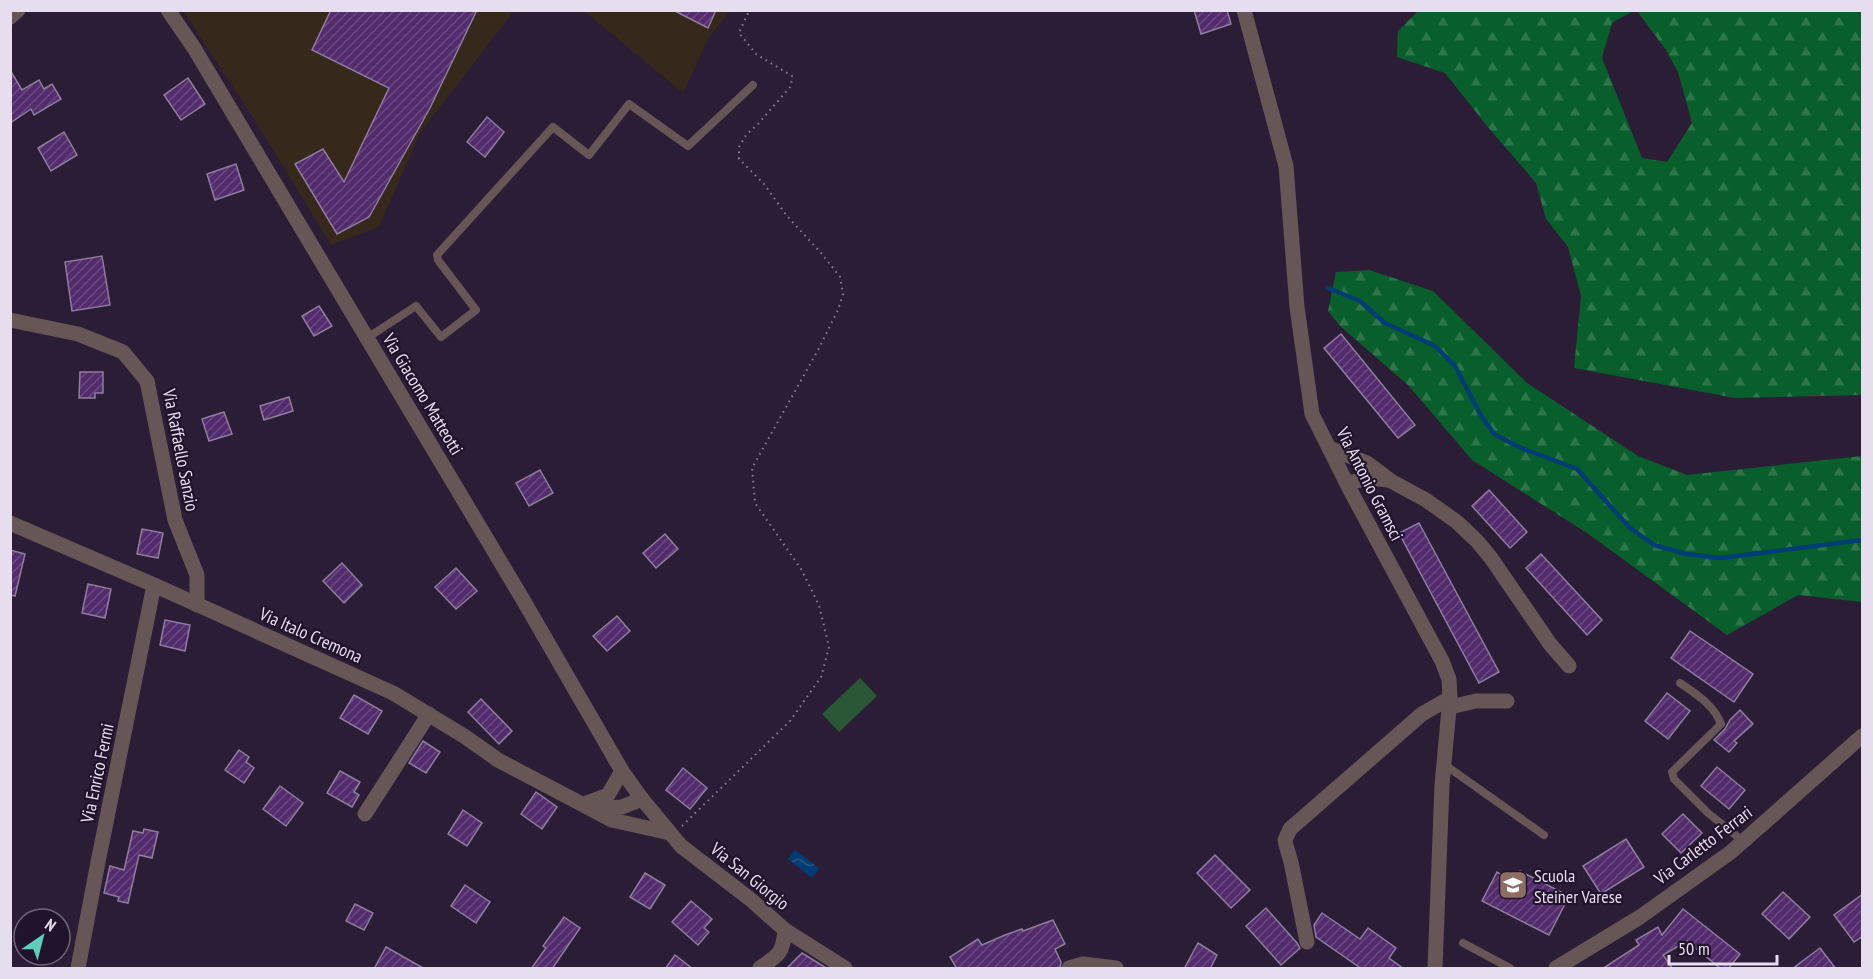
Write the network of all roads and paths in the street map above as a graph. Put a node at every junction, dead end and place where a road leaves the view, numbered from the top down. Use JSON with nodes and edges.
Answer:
{"nodes":[{"id":1,"x":18,"y":10,"type":"edge"},
{"id":2,"x":168,"y":10,"type":"edge"},
{"id":3,"x":750,"y":10,"type":"edge"},
{"id":4,"x":1244,"y":10,"type":"edge"},
{"id":5,"x":10,"y":17,"type":"edge"},
{"id":6,"x":753,"y":85,"type":"dead end"},
{"id":7,"x":10,"y":320,"type":"edge"},
{"id":8,"x":367,"y":338,"type":"junction"},
{"id":9,"x":1329,"y":448,"type":"junction"},
{"id":10,"x":1391,"y":481,"type":"junction"},
{"id":11,"x":1347,"y":483,"type":"junction"},
{"id":12,"x":10,"y":524,"type":"edge"},
{"id":13,"x":154,"y":585,"type":"junction"},
{"id":14,"x":197,"y":605,"type":"junction"},
{"id":15,"x":1569,"y":666,"type":"dead end"},
{"id":16,"x":1680,"y":683,"type":"dead end"},
{"id":17,"x":1507,"y":701,"type":"dead end"},
{"id":18,"x":1450,"y":702,"type":"junction"},
{"id":19,"x":429,"y":714,"type":"junction"},
{"id":20,"x":1863,"y":736,"type":"edge"},
{"id":21,"x":1445,"y":765,"type":"junction"},
{"id":22,"x":622,"y":771,"type":"junction"},
{"id":23,"x":642,"y":799,"type":"junction"},
{"id":24,"x":589,"y":806,"type":"junction"},
{"id":25,"x":365,"y":814,"type":"dead end"},
{"id":26,"x":675,"y":830,"type":"junction"},
{"id":27,"x":1544,"y":835,"type":"dead end"},
{"id":28,"x":1743,"y":842,"type":"junction"},
{"id":29,"x":785,"y":930,"type":"junction"},
{"id":30,"x":1307,"y":942,"type":"dead end"},
{"id":31,"x":1463,"y":943,"type":"dead end"},
{"id":32,"x":78,"y":969,"type":"edge"},
{"id":33,"x":760,"y":969,"type":"edge"},
{"id":34,"x":845,"y":969,"type":"edge"},
{"id":35,"x":1069,"y":969,"type":"edge"},
{"id":36,"x":1116,"y":969,"type":"edge"},
{"id":37,"x":1435,"y":969,"type":"edge"},
{"id":38,"x":1510,"y":969,"type":"edge"},
{"id":39,"x":1556,"y":969,"type":"edge"}],
"edges":[{"from":1,"to":5,"type":"street"},
{"from":2,"to":8,"type":"street","name":"Via Giacomo Matteotti"},
{"from":3,"to":26,"type":"path"},
{"from":4,"to":9,"type":"street","name":"Via Antonio Gramsci"},
{"from":6,"to":8,"type":"lane"},
{"from":7,"to":14,"type":"street","name":"Via Raffaello Sanzio"},
{"from":8,"to":22,"type":"street","name":"Via Giacomo Matteotti"},
{"from":9,"to":10,"type":"street"},
{"from":9,"to":11,"type":"street","name":"Via Antonio Gramsci"},
{"from":10,"to":11,"type":"street"},
{"from":10,"to":15,"type":"street"},
{"from":11,"to":18,"type":"street","name":"Via Antonio Gramsci"},
{"from":12,"to":13,"type":"street","name":"Via Italo Cremona"},
{"from":13,"to":14,"type":"street","name":"Via Italo Cremona"},
{"from":13,"to":32,"type":"street","name":"Via Enrico Fermi"},
{"from":14,"to":19,"type":"street","name":"Via Italo Cremona"},
{"from":16,"to":28,"type":"lane"},
{"from":17,"to":18,"type":"street"},
{"from":18,"to":21,"type":"street","name":"Via Antonio Gramsci"},
{"from":18,"to":30,"type":"street"},
{"from":19,"to":24,"type":"street","name":"Via Italo Cremona"},
{"from":19,"to":25,"type":"street"},
{"from":20,"to":28,"type":"street","name":"Via Carletto Ferrari"},
{"from":21,"to":27,"type":"lane"},
{"from":21,"to":37,"type":"street","name":"Via Antonio Gramsci"},
{"from":22,"to":23,"type":"street","name":"Via Giacomo Matteotti"},
{"from":22,"to":24,"type":"street"},
{"from":23,"to":24,"type":"street"},
{"from":23,"to":26,"type":"street","name":"Via San Giorgio"},
{"from":24,"to":26,"type":"street","name":"Via Italo Cremona"},
{"from":26,"to":29,"type":"street","name":"Via San Giorgio"},
{"from":28,"to":39,"type":"street","name":"Via Carletto Ferrari"},
{"from":29,"to":33,"type":"street"},
{"from":29,"to":34,"type":"street","name":"Via San Giorgio"},
{"from":31,"to":38,"type":"lane"},
{"from":35,"to":36,"type":"street"}]}
